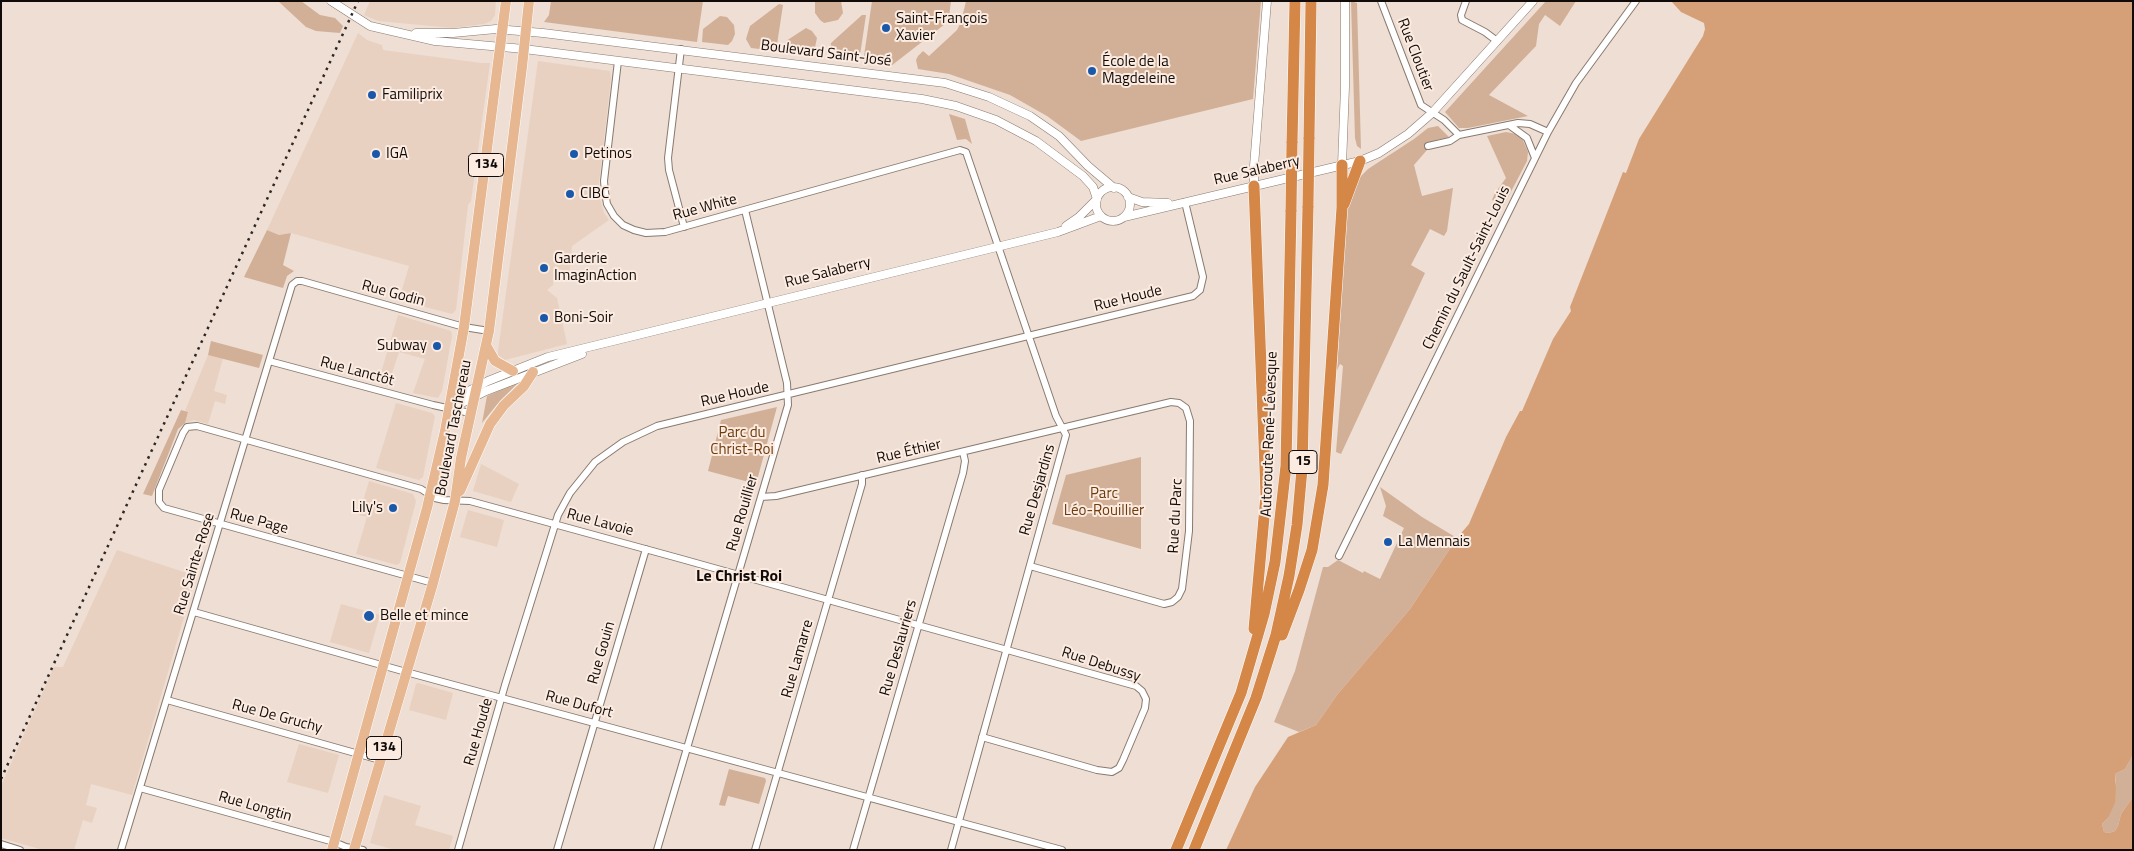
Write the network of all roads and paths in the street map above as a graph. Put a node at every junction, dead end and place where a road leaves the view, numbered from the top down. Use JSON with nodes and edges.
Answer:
{"nodes":[{"id":1,"x":332,"y":1,"type":"edge"},
{"id":2,"x":506,"y":1,"type":"edge"},
{"id":3,"x":529,"y":1,"type":"edge"},
{"id":4,"x":1266,"y":1,"type":"edge"},
{"id":5,"x":1295,"y":1,"type":"edge"},
{"id":6,"x":1311,"y":1,"type":"edge"},
{"id":7,"x":1345,"y":1,"type":"edge"},
{"id":8,"x":1381,"y":1,"type":"edge"},
{"id":9,"x":1466,"y":1,"type":"edge"},
{"id":10,"x":1533,"y":1,"type":"edge"},
{"id":11,"x":1636,"y":1,"type":"edge"},
{"id":12,"x":502,"y":30,"type":"junction"},
{"id":13,"x":525,"y":31,"type":"junction"},
{"id":14,"x":403,"y":33,"type":"junction"},
{"id":15,"x":1497,"y":41,"type":"junction"},
{"id":16,"x":500,"y":46,"type":"junction"},
{"id":17,"x":524,"y":49,"type":"junction"},
{"id":18,"x":681,"y":49,"type":"junction"},
{"id":19,"x":618,"y":61,"type":"junction"},
{"id":20,"x":678,"y":68,"type":"junction"},
{"id":21,"x":1432,"y":113,"type":"junction"},
{"id":22,"x":1509,"y":125,"type":"junction"},
{"id":23,"x":1548,"y":132,"type":"junction"},
{"id":24,"x":1459,"y":135,"type":"junction"},
{"id":25,"x":1428,"y":146,"type":"dead end"},
{"id":26,"x":958,"y":151,"type":"joint"},
{"id":27,"x":1534,"y":158,"type":"junction"},
{"id":28,"x":1360,"y":161,"type":"junction"},
{"id":29,"x":1342,"y":165,"type":"junction"},
{"id":30,"x":1254,"y":186,"type":"junction"},
{"id":31,"x":1114,"y":188,"type":"junction"},
{"id":32,"x":1128,"y":197,"type":"junction"},
{"id":33,"x":1097,"y":199,"type":"junction"},
{"id":34,"x":1181,"y":202,"type":"junction"},
{"id":35,"x":1342,"y":208,"type":"junction"},
{"id":36,"x":745,"y":210,"type":"junction"},
{"id":37,"x":1101,"y":216,"type":"junction"},
{"id":38,"x":1124,"y":217,"type":"junction"},
{"id":39,"x":684,"y":227,"type":"junction"},
{"id":40,"x":1058,"y":232,"type":"junction"},
{"id":41,"x":998,"y":246,"type":"junction"},
{"id":42,"x":292,"y":285,"type":"joint"},
{"id":43,"x":767,"y":302,"type":"junction"},
{"id":44,"x":464,"y":327,"type":"junction"},
{"id":45,"x":489,"y":331,"type":"junction"},
{"id":46,"x":1029,"y":336,"type":"junction"},
{"id":47,"x":604,"y":345,"type":"junction"},
{"id":48,"x":487,"y":347,"type":"junction"},
{"id":49,"x":269,"y":361,"type":"junction"},
{"id":50,"x":512,"y":371,"type":"junction"},
{"id":51,"x":533,"y":372,"type":"junction"},
{"id":52,"x":475,"y":392,"type":"junction"},
{"id":53,"x":788,"y":394,"type":"junction"},
{"id":54,"x":450,"y":404,"type":"junction"},
{"id":55,"x":470,"y":413,"type":"junction"},
{"id":56,"x":187,"y":427,"type":"joint"},
{"id":57,"x":1062,"y":427,"type":"junction"},
{"id":58,"x":245,"y":440,"type":"junction"},
{"id":59,"x":963,"y":452,"type":"junction"},
{"id":60,"x":862,"y":475,"type":"junction"},
{"id":61,"x":431,"y":495,"type":"junction"},
{"id":62,"x":761,"y":497,"type":"junction"},
{"id":63,"x":455,"y":500,"type":"junction"},
{"id":64,"x":220,"y":524,"type":"junction"},
{"id":65,"x":554,"y":524,"type":"junction"},
{"id":66,"x":646,"y":549,"type":"junction"},
{"id":67,"x":1339,"y":556,"type":"dead end"},
{"id":68,"x":1030,"y":566,"type":"junction"},
{"id":69,"x":738,"y":575,"type":"junction"},
{"id":70,"x":409,"y":576,"type":"junction"},
{"id":71,"x":433,"y":582,"type":"junction"},
{"id":72,"x":828,"y":600,"type":"junction"},
{"id":73,"x":194,"y":612,"type":"junction"},
{"id":74,"x":918,"y":625,"type":"junction"},
{"id":75,"x":1007,"y":650,"type":"junction"},
{"id":76,"x":1251,"y":661,"type":"junction"},
{"id":77,"x":384,"y":666,"type":"junction"},
{"id":78,"x":406,"y":672,"type":"junction"},
{"id":79,"x":502,"y":697,"type":"junction"},
{"id":80,"x":167,"y":700,"type":"junction"},
{"id":81,"x":1252,"y":711,"type":"junction"},
{"id":82,"x":595,"y":723,"type":"junction"},
{"id":83,"x":982,"y":737,"type":"junction"},
{"id":84,"x":687,"y":748,"type":"junction"},
{"id":85,"x":358,"y":754,"type":"junction"},
{"id":86,"x":380,"y":760,"type":"junction"},
{"id":87,"x":777,"y":772,"type":"junction"},
{"id":88,"x":140,"y":788,"type":"junction"},
{"id":89,"x":868,"y":798,"type":"junction"},
{"id":90,"x":958,"y":822,"type":"junction"},
{"id":91,"x":1,"y":844,"type":"edge"},
{"id":92,"x":333,"y":846,"type":"edge"},
{"id":93,"x":357,"y":849,"type":"edge"},
{"id":94,"x":20,"y":850,"type":"edge"},
{"id":95,"x":121,"y":850,"type":"edge"},
{"id":96,"x":458,"y":850,"type":"edge"},
{"id":97,"x":557,"y":850,"type":"edge"},
{"id":98,"x":657,"y":850,"type":"edge"},
{"id":99,"x":754,"y":850,"type":"edge"},
{"id":100,"x":853,"y":850,"type":"edge"},
{"id":101,"x":951,"y":850,"type":"edge"},
{"id":102,"x":1062,"y":850,"type":"edge"},
{"id":103,"x":1176,"y":850,"type":"edge"},
{"id":104,"x":1194,"y":850,"type":"edge"}],
"edges":[{"from":1,"to":14,"type":"street"},
{"from":2,"to":12,"type":"main road","name":"Boulevard Taschereau","number":"134"},
{"from":3,"to":13,"type":"main road","name":"Boulevard Taschereau","number":"134"},
{"from":4,"to":30,"type":"street"},
{"from":5,"to":76,"type":"highway","name":"Autoroute René-Lévesque","number":"15","bridge":true},
{"from":6,"to":81,"type":"highway","name":"Autoroute René-Lévesque","number":"15","bridge":true},
{"from":7,"to":29,"type":"street"},
{"from":8,"to":21,"type":"street","name":"Rue Cloutier"},
{"from":9,"to":15,"type":"street"},
{"from":10,"to":15,"type":"street","name":"Rue Salaberry"},
{"from":11,"to":23,"type":"street","name":"Chemin du Sault-Saint-Louis"},
{"from":12,"to":13,"type":"street","name":"Boulevard Saint-José"},
{"from":12,"to":14,"type":"street","name":"Boulevard Saint-José"},
{"from":12,"to":16,"type":"main road","name":"Boulevard Taschereau","number":"134"},
{"from":13,"to":17,"type":"main road","name":"Boulevard Taschereau","number":"134"},
{"from":13,"to":18,"type":"street","name":"Boulevard Saint-José"},
{"from":14,"to":16,"type":"street"},
{"from":15,"to":21,"type":"street","name":"Rue Salaberry"},
{"from":16,"to":17,"type":"street"},
{"from":16,"to":44,"type":"main road","name":"Boulevard Taschereau","number":"134"},
{"from":17,"to":19,"type":"street"},
{"from":17,"to":45,"type":"main road","name":"Boulevard Taschereau","number":"134"},
{"from":18,"to":20,"type":"street"},
{"from":18,"to":31,"type":"street","name":"Boulevard Saint-José"},
{"from":19,"to":20,"type":"street"},
{"from":19,"to":39,"type":"street","name":"Rue White"},
{"from":20,"to":33,"type":"street"},
{"from":20,"to":39,"type":"street"},
{"from":21,"to":24,"type":"street"},
{"from":21,"to":28,"type":"street","name":"Rue Salaberry"},
{"from":22,"to":23,"type":"street"},
{"from":22,"to":24,"type":"street"},
{"from":22,"to":27,"type":"street"},
{"from":23,"to":27,"type":"street","name":"Chemin du Sault-Saint-Louis"},
{"from":24,"to":25,"type":"street"},
{"from":26,"to":36,"type":"street","name":"Rue White"},
{"from":26,"to":41,"type":"street","name":"Rue Desjardins"},
{"from":27,"to":67,"type":"street","name":"Chemin du Sault-Saint-Louis"},
{"from":28,"to":29,"type":"street","name":"Rue Salaberry"},
{"from":28,"to":35,"type":"highway"},
{"from":29,"to":30,"type":"street","name":"Rue Salaberry"},
{"from":29,"to":35,"type":"highway"},
{"from":30,"to":34,"type":"street","name":"Rue Salaberry"},
{"from":30,"to":76,"type":"highway"},
{"from":31,"to":32,"type":"street"},
{"from":31,"to":33,"type":"street"},
{"from":32,"to":34,"type":"street","name":"Rue Salaberry"},
{"from":32,"to":38,"type":"street"},
{"from":33,"to":37,"type":"street"},
{"from":33,"to":40,"type":"street","name":"Rue Salaberry"},
{"from":34,"to":38,"type":"street","name":"Rue Salaberry"},
{"from":34,"to":46,"type":"street","name":"Rue Houde"},
{"from":35,"to":81,"type":"highway"},
{"from":36,"to":39,"type":"street","name":"Rue White"},
{"from":36,"to":43,"type":"street","name":"Rue Rouillier"},
{"from":37,"to":38,"type":"street"},
{"from":37,"to":40,"type":"street","name":"Rue Salaberry"},
{"from":40,"to":41,"type":"street","name":"Rue Salaberry"},
{"from":41,"to":43,"type":"street","name":"Rue Salaberry"},
{"from":41,"to":46,"type":"street","name":"Rue Desjardins"},
{"from":42,"to":44,"type":"street","name":"Rue Godin"},
{"from":42,"to":49,"type":"street","name":"Rue Sainte-Rose"},
{"from":43,"to":47,"type":"street","name":"Rue Salaberry"},
{"from":43,"to":53,"type":"street","name":"Rue Rouillier"},
{"from":44,"to":45,"type":"street","name":"Rue Godin"},
{"from":44,"to":54,"type":"main road","name":"Boulevard Taschereau","number":"134"},
{"from":45,"to":48,"type":"main road","name":"Boulevard Taschereau","number":"134"},
{"from":46,"to":53,"type":"street","name":"Rue Houde"},
{"from":46,"to":57,"type":"street","name":"Rue Desjardins"},
{"from":47,"to":50,"type":"street","name":"Rue Salaberry"},
{"from":47,"to":51,"type":"street","name":"Rue Salaberry"},
{"from":48,"to":50,"type":"main road"},
{"from":48,"to":52,"type":"main road","name":"Boulevard Taschereau","number":"134"},
{"from":49,"to":54,"type":"street","name":"Rue Lanctôt"},
{"from":49,"to":58,"type":"street","name":"Rue Sainte-Rose"},
{"from":50,"to":52,"type":"street","name":"Rue Salaberry"},
{"from":51,"to":52,"type":"street","name":"Rue Salaberry"},
{"from":51,"to":63,"type":"main road"},
{"from":52,"to":54,"type":"street","name":"Rue Salaberry"},
{"from":52,"to":55,"type":"main road","name":"Boulevard Taschereau","number":"134"},
{"from":53,"to":62,"type":"street","name":"Rue Rouillier"},
{"from":53,"to":65,"type":"street","name":"Rue Houde"},
{"from":54,"to":55,"type":"street","name":"Rue Lanctôt"},
{"from":54,"to":61,"type":"main road","name":"Boulevard Taschereau","number":"134"},
{"from":55,"to":63,"type":"main road","name":"Boulevard Taschereau","number":"134"},
{"from":56,"to":58,"type":"street","name":"Rue Lavoie"},
{"from":56,"to":64,"type":"street","name":"Rue Page"},
{"from":57,"to":59,"type":"street","name":"Rue Éthier"},
{"from":57,"to":68,"type":"street","name":"Rue Desjardins"},
{"from":57,"to":68,"type":"street","name":"Rue du Parc"},
{"from":58,"to":61,"type":"street","name":"Rue Lavoie"},
{"from":58,"to":64,"type":"street","name":"Rue Sainte-Rose"},
{"from":59,"to":60,"type":"street","name":"Rue Éthier"},
{"from":59,"to":74,"type":"street","name":"Rue Deslauriers"},
{"from":60,"to":62,"type":"street","name":"Rue Éthier"},
{"from":60,"to":72,"type":"street","name":"Rue Lamarre"},
{"from":61,"to":63,"type":"street","name":"Rue Lavoie"},
{"from":61,"to":70,"type":"main road","name":"Boulevard Taschereau","number":"134"},
{"from":62,"to":69,"type":"street","name":"Rue Rouillier"},
{"from":63,"to":65,"type":"street","name":"Rue Lavoie"},
{"from":63,"to":71,"type":"main road","name":"Boulevard Taschereau","number":"134"},
{"from":64,"to":70,"type":"street","name":"Rue Page"},
{"from":64,"to":73,"type":"street","name":"Rue Sainte-Rose"},
{"from":65,"to":66,"type":"street","name":"Rue Lavoie"},
{"from":65,"to":79,"type":"street","name":"Rue Houde"},
{"from":66,"to":69,"type":"street","name":"Rue Lavoie"},
{"from":66,"to":82,"type":"street","name":"Rue Gouin"},
{"from":68,"to":75,"type":"street","name":"Rue Desjardins"},
{"from":69,"to":72,"type":"street","name":"Rue Lavoie"},
{"from":69,"to":84,"type":"street","name":"Rue Rouillier"},
{"from":70,"to":71,"type":"street","name":"Rue Page"},
{"from":70,"to":77,"type":"main road","name":"Boulevard Taschereau","number":"134"},
{"from":71,"to":78,"type":"main road","name":"Boulevard Taschereau","number":"134"},
{"from":72,"to":74,"type":"street","name":"Rue Lavoie"},
{"from":72,"to":87,"type":"street","name":"Rue Lamarre"},
{"from":73,"to":77,"type":"street","name":"Rue Dufort"},
{"from":73,"to":80,"type":"street","name":"Rue Sainte-Rose"},
{"from":74,"to":75,"type":"street","name":"Rue Lavoie"},
{"from":74,"to":89,"type":"street","name":"Rue Deslauriers"},
{"from":75,"to":83,"type":"street","name":"Rue Desjardins"},
{"from":75,"to":83,"type":"street","name":"Rue Debussy"},
{"from":76,"to":103,"type":"highway","name":"Autoroute René-Lévesque","number":"15"},
{"from":77,"to":78,"type":"street","name":"Rue Dufort"},
{"from":77,"to":85,"type":"main road","name":"Boulevard Taschereau","number":"134"},
{"from":78,"to":79,"type":"street","name":"Rue Dufort"},
{"from":78,"to":86,"type":"main road","name":"Boulevard Taschereau","number":"134"},
{"from":79,"to":82,"type":"street","name":"Rue Dufort"},
{"from":79,"to":96,"type":"street","name":"Rue Houde"},
{"from":80,"to":85,"type":"street","name":"Rue De Gruchy"},
{"from":80,"to":88,"type":"street","name":"Rue Sainte-Rose"},
{"from":81,"to":104,"type":"highway","name":"Autoroute René-Lévesque","number":"15"},
{"from":82,"to":84,"type":"street","name":"Rue Dufort"},
{"from":82,"to":97,"type":"street","name":"Rue Gouin"},
{"from":83,"to":90,"type":"street","name":"Rue Desjardins"},
{"from":84,"to":87,"type":"street","name":"Rue Dufort"},
{"from":84,"to":98,"type":"street","name":"Rue Rouillier"},
{"from":85,"to":86,"type":"street","name":"Rue De Gruchy"},
{"from":85,"to":92,"type":"main road","name":"Boulevard Taschereau","number":"134"},
{"from":86,"to":93,"type":"main road","name":"Boulevard Taschereau","number":"134"},
{"from":87,"to":89,"type":"street","name":"Rue Dufort"},
{"from":87,"to":99,"type":"street","name":"Rue Lamarre"},
{"from":88,"to":92,"type":"street","name":"Rue Longtin"},
{"from":88,"to":95,"type":"street","name":"Rue Sainte-Rose"},
{"from":89,"to":90,"type":"street","name":"Rue Dufort"},
{"from":89,"to":100,"type":"street","name":"Rue Deslauriers"},
{"from":90,"to":101,"type":"street","name":"Rue Desjardins"},
{"from":90,"to":102,"type":"street","name":"Rue Dufort"},
{"from":91,"to":94,"type":"street"},
{"from":92,"to":93,"type":"street","name":"Rue Longtin"}]}
